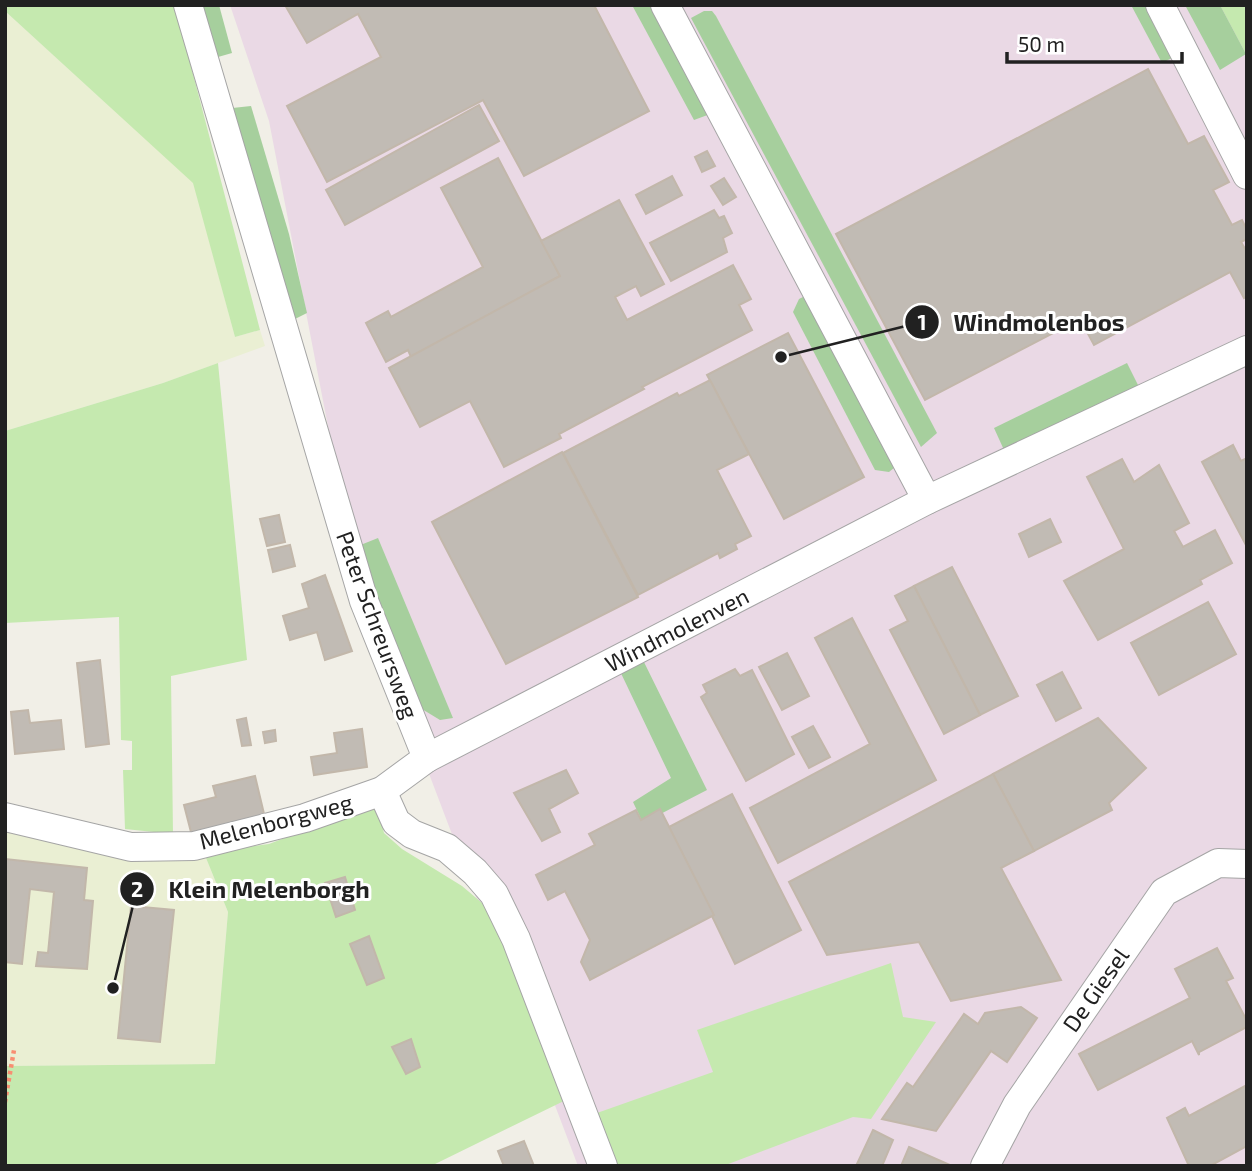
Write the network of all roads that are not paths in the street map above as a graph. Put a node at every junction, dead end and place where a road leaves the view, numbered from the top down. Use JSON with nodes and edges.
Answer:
{"nodes":[{"id":1,"x":188,"y":5,"type":"edge"},
{"id":2,"x":665,"y":5,"type":"edge"},
{"id":3,"x":1160,"y":5,"type":"edge"},
{"id":4,"x":1247,"y":175,"type":"edge"},
{"id":5,"x":1247,"y":350,"type":"edge"},
{"id":6,"x":927,"y":500,"type":"junction"},
{"id":7,"x":427,"y":758,"type":"junction"},
{"id":8,"x":382,"y":791,"type":"junction"},
{"id":9,"x":5,"y":817,"type":"edge"},
{"id":10,"x":1247,"y":864,"type":"edge"},
{"id":11,"x":603,"y":1166,"type":"edge"},
{"id":12,"x":985,"y":1166,"type":"edge"}],
"edges":[{"from":1,"to":7,"type":"street","name":"Peter Schreursweg"},
{"from":2,"to":6,"type":"street"},
{"from":3,"to":4,"type":"street"},
{"from":5,"to":6,"type":"street","name":"Windmolenven"},
{"from":6,"to":7,"type":"street","name":"Windmolenven"},
{"from":7,"to":8,"type":"street"},
{"from":8,"to":9,"type":"street","name":"Melenborgweg"},
{"from":8,"to":11,"type":"street"},
{"from":10,"to":12,"type":"street","name":"De Giesel"}]}
